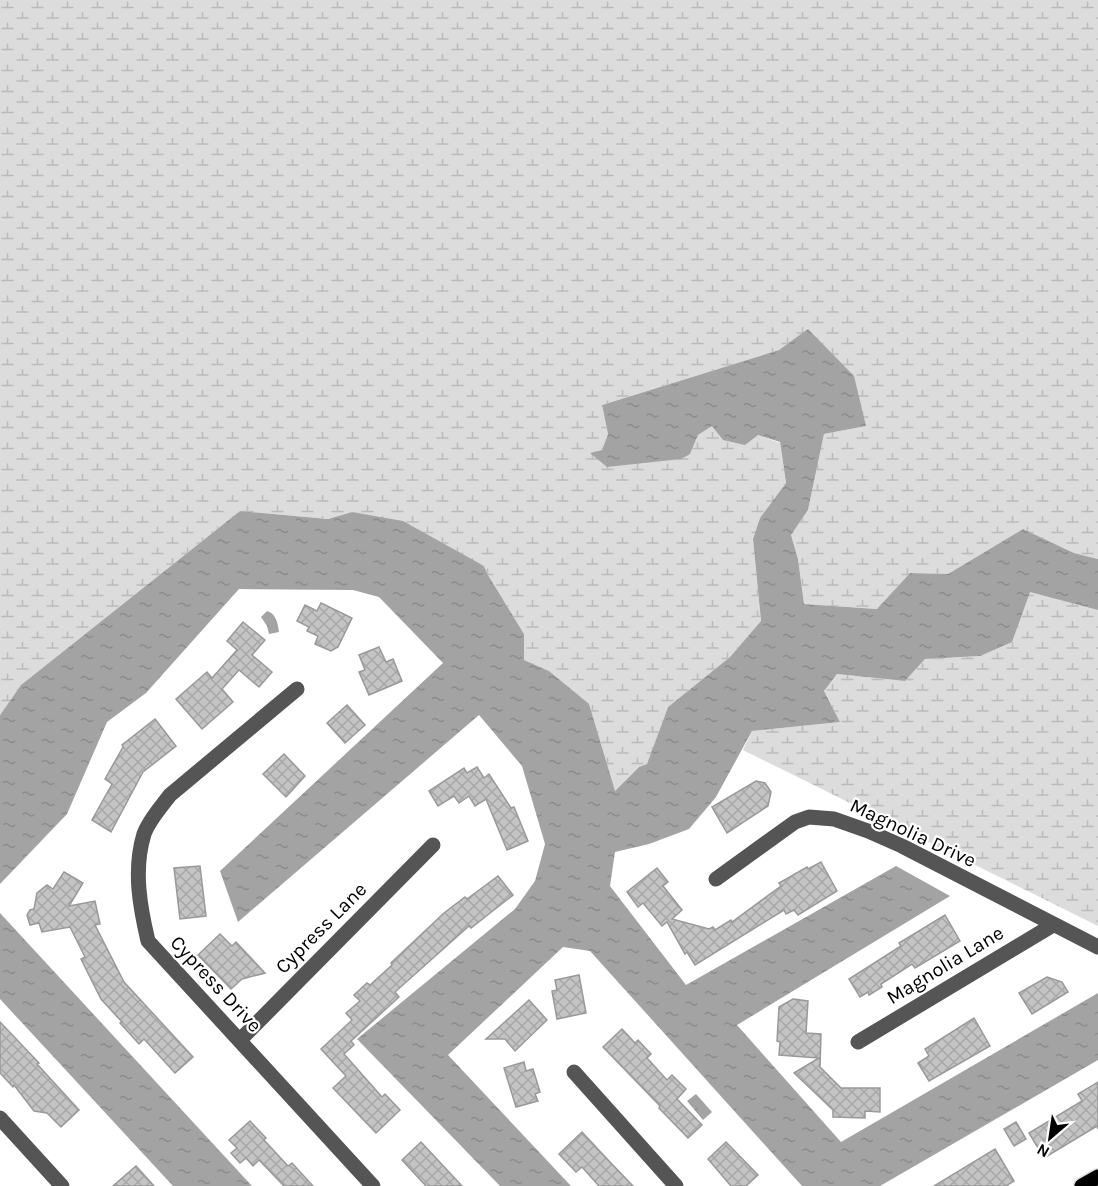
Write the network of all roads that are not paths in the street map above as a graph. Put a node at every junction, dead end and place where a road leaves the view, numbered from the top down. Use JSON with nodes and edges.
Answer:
{"nodes":[{"id":1,"x":297,"y":689,"type":"dead end"},
{"id":2,"x":433,"y":845,"type":"dead end"},
{"id":3,"x":716,"y":879,"type":"dead end"},
{"id":4,"x":1053,"y":925,"type":"junction"},
{"id":5,"x":1098,"y":947,"type":"edge"},
{"id":6,"x":240,"y":1040,"type":"junction"},
{"id":7,"x":858,"y":1042,"type":"dead end"},
{"id":8,"x":574,"y":1072,"type":"dead end"},
{"id":9,"x":0,"y":1118,"type":"edge"},
{"id":10,"x":1098,"y":1177,"type":"edge"},
{"id":11,"x":62,"y":1186,"type":"edge"},
{"id":12,"x":373,"y":1186,"type":"edge"},
{"id":13,"x":676,"y":1186,"type":"edge"},
{"id":14,"x":1082,"y":1186,"type":"edge"}],
"edges":[{"from":1,"to":6,"type":"street","name":"Cypress Drive"},
{"from":2,"to":6,"type":"street","name":"Cypress Lane"},
{"from":3,"to":4,"type":"street","name":"Magnolia Drive"},
{"from":4,"to":5,"type":"street","name":"Magnolia Drive"},
{"from":4,"to":7,"type":"street","name":"Magnolia Lane"},
{"from":6,"to":12,"type":"street","name":"Cypress Drive"},
{"from":8,"to":13,"type":"street"},
{"from":9,"to":11,"type":"street"},
{"from":10,"to":14,"type":"main road"}]}
